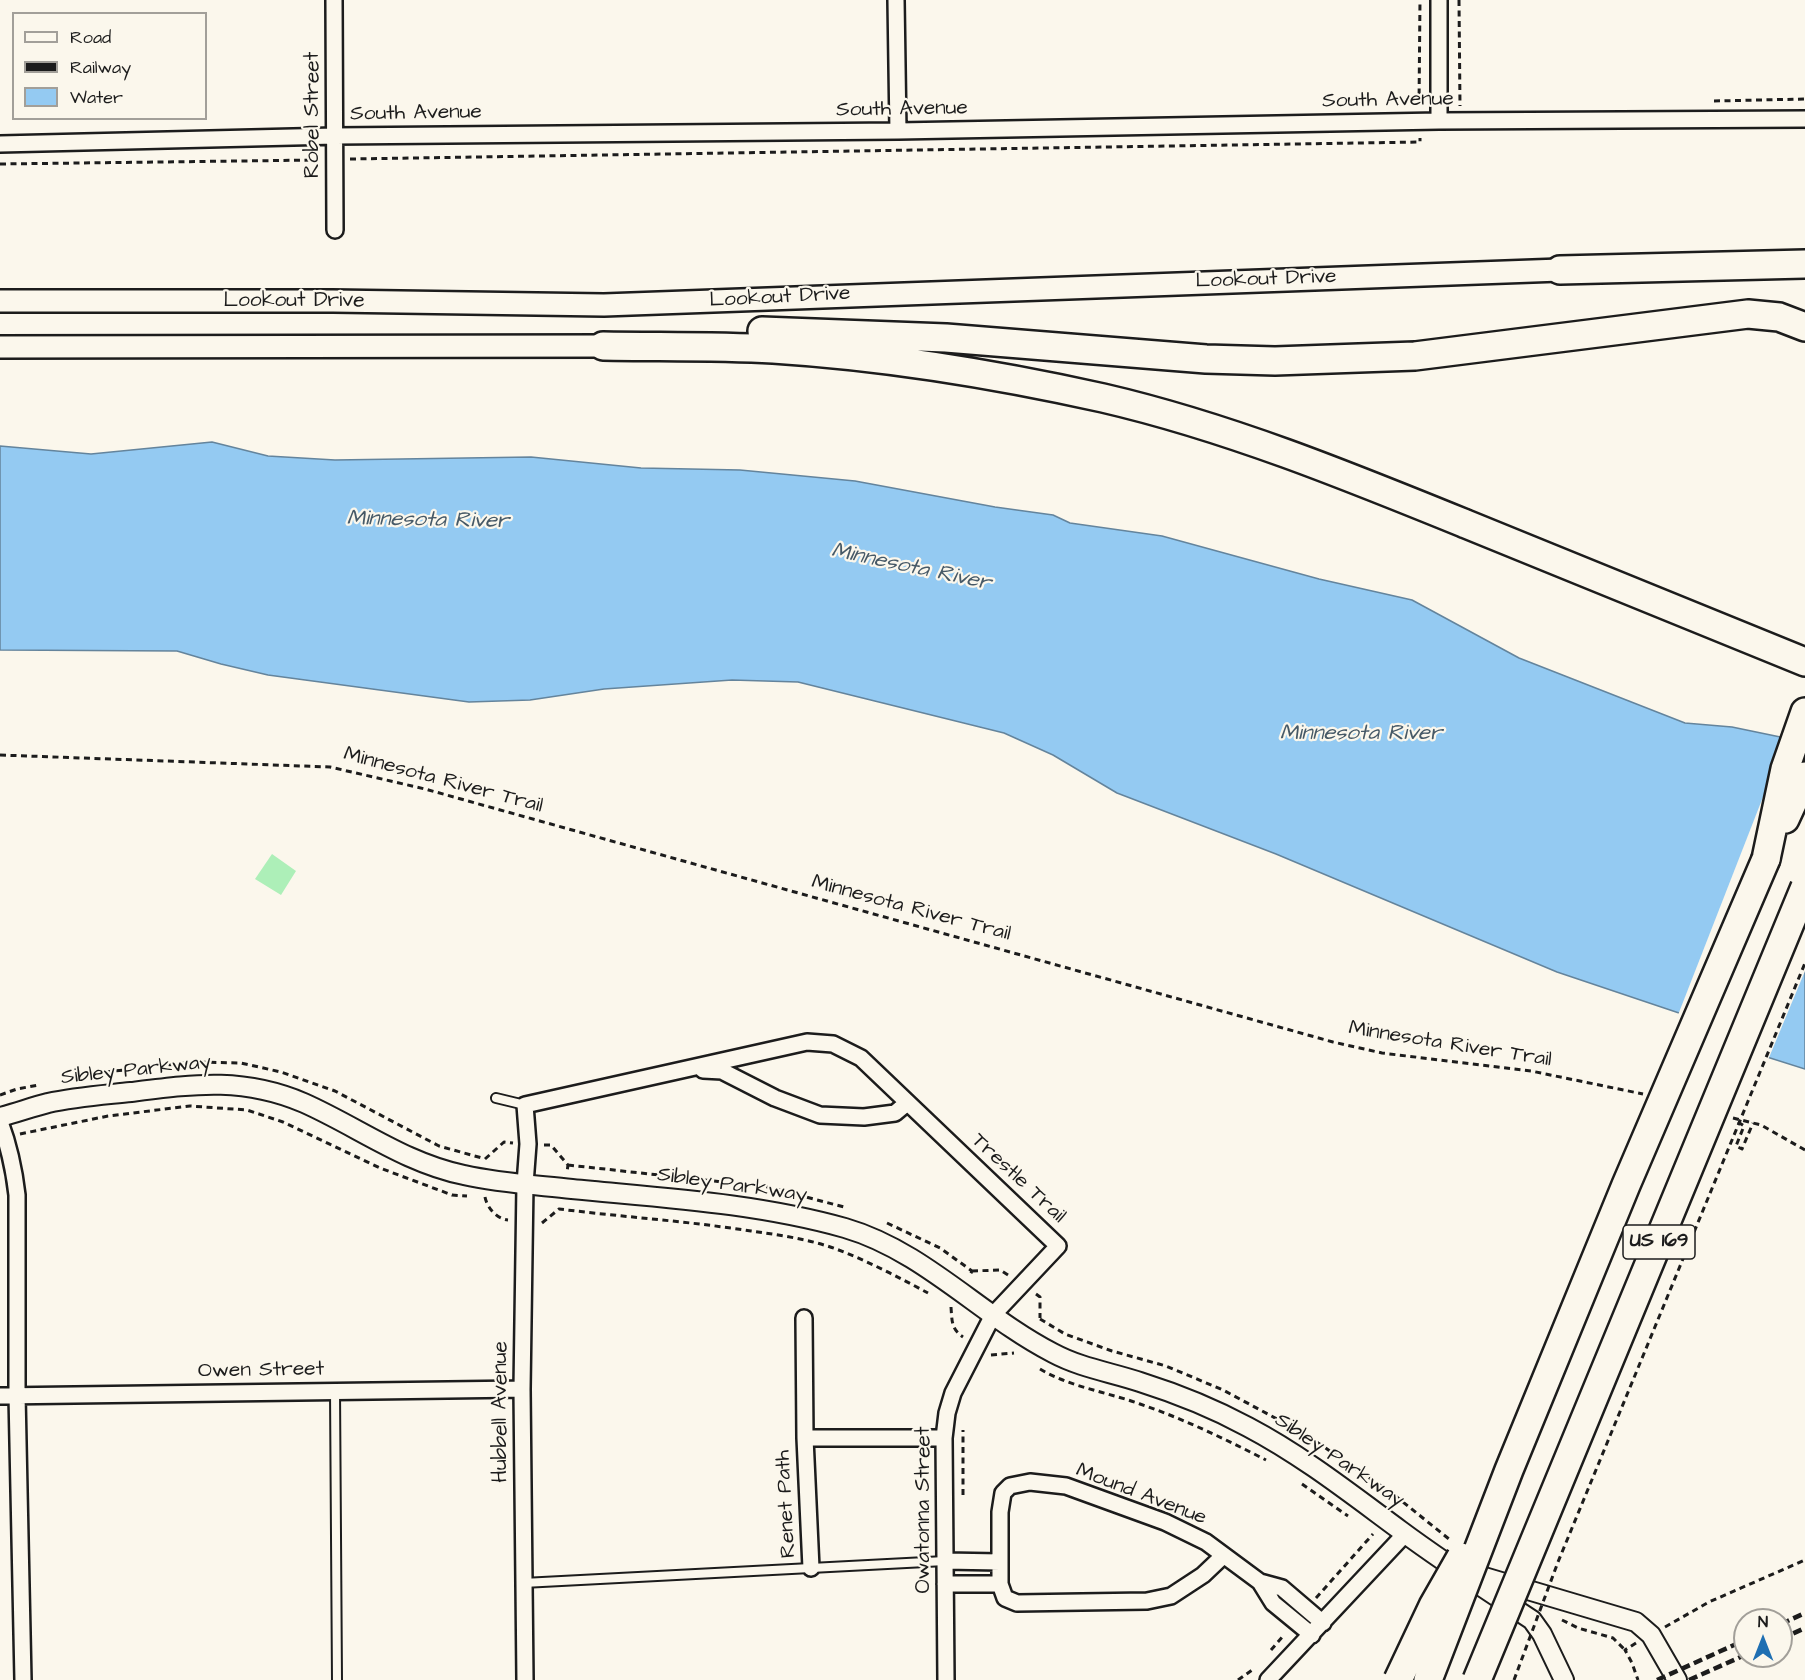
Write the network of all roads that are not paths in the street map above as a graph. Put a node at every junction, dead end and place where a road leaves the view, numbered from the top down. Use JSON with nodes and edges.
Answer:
{"nodes":[{"id":1,"x":334,"y":0,"type":"edge"},
{"id":2,"x":896,"y":0,"type":"edge"},
{"id":3,"x":1439,"y":0,"type":"edge"},
{"id":4,"x":1805,"y":119,"type":"edge"},
{"id":5,"x":1439,"y":121,"type":"junction"},
{"id":6,"x":898,"y":131,"type":"junction"},
{"id":7,"x":335,"y":136,"type":"junction"},
{"id":8,"x":0,"y":144,"type":"edge"},
{"id":9,"x":335,"y":230,"type":"dead end"},
{"id":10,"x":1805,"y":264,"type":"edge"},
{"id":11,"x":1560,"y":270,"type":"junction"},
{"id":12,"x":1805,"y":273,"type":"edge"},
{"id":13,"x":0,"y":301,"type":"edge"},
{"id":14,"x":1805,"y":327,"type":"edge"},
{"id":15,"x":603,"y":346,"type":"junction"},
{"id":16,"x":0,"y":347,"type":"edge"},
{"id":17,"x":1805,"y":662,"type":"edge"},
{"id":18,"x":1805,"y":712,"type":"edge"},
{"id":19,"x":1805,"y":776,"type":"edge"},
{"id":20,"x":1766,"y":859,"type":"junction"},
{"id":21,"x":1805,"y":887,"type":"edge"},
{"id":22,"x":692,"y":1069,"type":"junction"},
{"id":23,"x":496,"y":1098,"type":"dead end"},
{"id":24,"x":907,"y":1103,"type":"junction"},
{"id":25,"x":525,"y":1105,"type":"junction"},
{"id":26,"x":0,"y":1119,"type":"edge"},
{"id":27,"x":525,"y":1184,"type":"junction"},
{"id":28,"x":993,"y":1315,"type":"junction"},
{"id":29,"x":804,"y":1318,"type":"dead end"},
{"id":30,"x":522,"y":1389,"type":"junction"},
{"id":31,"x":335,"y":1391,"type":"junction"},
{"id":32,"x":17,"y":1395,"type":"junction"},
{"id":33,"x":0,"y":1396,"type":"edge"},
{"id":34,"x":805,"y":1438,"type":"junction"},
{"id":35,"x":944,"y":1438,"type":"junction"},
{"id":36,"x":1509,"y":1470,"type":"junction"},
{"id":37,"x":1405,"y":1534,"type":"junction"},
{"id":38,"x":1223,"y":1556,"type":"junction"},
{"id":39,"x":945,"y":1561,"type":"junction"},
{"id":40,"x":1000,"y":1562,"type":"junction"},
{"id":41,"x":811,"y":1568,"type":"junction"},
{"id":42,"x":1458,"y":1570,"type":"junction"},
{"id":43,"x":1260,"y":1582,"type":"junction"},
{"id":44,"x":523,"y":1583,"type":"junction"},
{"id":45,"x":945,"y":1584,"type":"junction"},
{"id":46,"x":1000,"y":1584,"type":"junction"},
{"id":47,"x":1513,"y":1596,"type":"junction"},
{"id":48,"x":1323,"y":1623,"type":"junction"},
{"id":49,"x":1312,"y":1635,"type":"junction"},
{"id":50,"x":22,"y":1680,"type":"edge"},
{"id":51,"x":337,"y":1680,"type":"edge"},
{"id":52,"x":525,"y":1680,"type":"edge"},
{"id":53,"x":946,"y":1680,"type":"edge"},
{"id":54,"x":1268,"y":1680,"type":"edge"},
{"id":55,"x":1398,"y":1680,"type":"edge"},
{"id":56,"x":1428,"y":1680,"type":"edge"},
{"id":57,"x":1477,"y":1680,"type":"edge"},
{"id":58,"x":1488,"y":1680,"type":"edge"},
{"id":59,"x":1564,"y":1680,"type":"edge"},
{"id":60,"x":1677,"y":1680,"type":"edge"}],
"edges":[{"from":1,"to":7,"type":"street","name":"Robel Street"},
{"from":2,"to":6,"type":"street"},
{"from":3,"to":5,"type":"street"},
{"from":4,"to":5,"type":"street","name":"South Avenue"},
{"from":5,"to":6,"type":"street","name":"South Avenue"},
{"from":6,"to":7,"type":"street","name":"South Avenue"},
{"from":7,"to":8,"type":"street","name":"South Avenue"},
{"from":7,"to":9,"type":"street","name":"Robel Street"},
{"from":10,"to":11,"type":"highway"},
{"from":11,"to":12,"type":"highway"},
{"from":11,"to":13,"type":"main road","name":"Lookout Drive"},
{"from":14,"to":15,"type":"highway"},
{"from":15,"to":16,"type":"main road"},
{"from":15,"to":17,"type":"highway"},
{"from":18,"to":20,"type":"highway"},
{"from":19,"to":20,"type":"highway","number":"US 169"},
{"from":20,"to":36,"type":"highway","number":"US 169","bridge":true},
{"from":21,"to":47,"type":"highway","number":"US 169","bridge":true},
{"from":22,"to":24,"type":"street","name":"Trestle Trail"},
{"from":22,"to":24,"type":"street","name":"Trestle Trail"},
{"from":22,"to":25,"type":"street","name":"Trestle Trail"},
{"from":23,"to":25,"type":"lane"},
{"from":24,"to":28,"type":"street","name":"Trestle Trail"},
{"from":25,"to":27,"type":"street","name":"Hubbell Avenue"},
{"from":26,"to":27,"type":"street","name":"Sibley Parkway"},
{"from":26,"to":32,"type":"street"},
{"from":27,"to":28,"type":"street","name":"Sibley Parkway"},
{"from":27,"to":30,"type":"street","name":"Hubbell Avenue"},
{"from":28,"to":35,"type":"street","name":"Owatonna Street"},
{"from":28,"to":37,"type":"street","name":"Sibley Parkway"},
{"from":29,"to":34,"type":"street","name":"Renet Path"},
{"from":30,"to":31,"type":"street","name":"Owen Street"},
{"from":30,"to":44,"type":"street","name":"Hubbell Avenue"},
{"from":31,"to":32,"type":"street","name":"Owen Street"},
{"from":31,"to":51,"type":"lane"},
{"from":32,"to":33,"type":"street","name":"Owen Street"},
{"from":32,"to":50,"type":"street"},
{"from":34,"to":35,"type":"street","name":"Renet Path"},
{"from":34,"to":41,"type":"street","name":"Renet Path"},
{"from":35,"to":39,"type":"street","name":"Owatonna Street"},
{"from":36,"to":55,"type":"highway","bridge":true},
{"from":36,"to":56,"type":"highway","number":"US 169","bridge":true},
{"from":37,"to":42,"type":"street","name":"Sibley Parkway"},
{"from":37,"to":48,"type":"street"},
{"from":38,"to":40,"type":"street","name":"Mound Avenue"},
{"from":38,"to":43,"type":"street","name":"Mound Avenue"},
{"from":38,"to":46,"type":"street"},
{"from":39,"to":40,"type":"street"},
{"from":39,"to":41,"type":"lane"},
{"from":39,"to":45,"type":"street","name":"Owatonna Street"},
{"from":40,"to":46,"type":"street","name":"Mound Avenue"},
{"from":41,"to":44,"type":"lane"},
{"from":42,"to":59,"type":"street","name":"Sibley Parkway"},
{"from":42,"to":60,"type":"street","name":"Sibley Parkway"},
{"from":43,"to":48,"type":"street","name":"Mound Avenue"},
{"from":43,"to":49,"type":"street","name":"Mound Avenue"},
{"from":44,"to":52,"type":"street","name":"Hubbell Avenue"},
{"from":45,"to":46,"type":"street"},
{"from":45,"to":53,"type":"street","name":"Owatonna Street"},
{"from":47,"to":57,"type":"highway","number":"US 169","bridge":true},
{"from":47,"to":58,"type":"highway","bridge":true},
{"from":48,"to":49,"type":"street"},
{"from":49,"to":54,"type":"street"}]}
